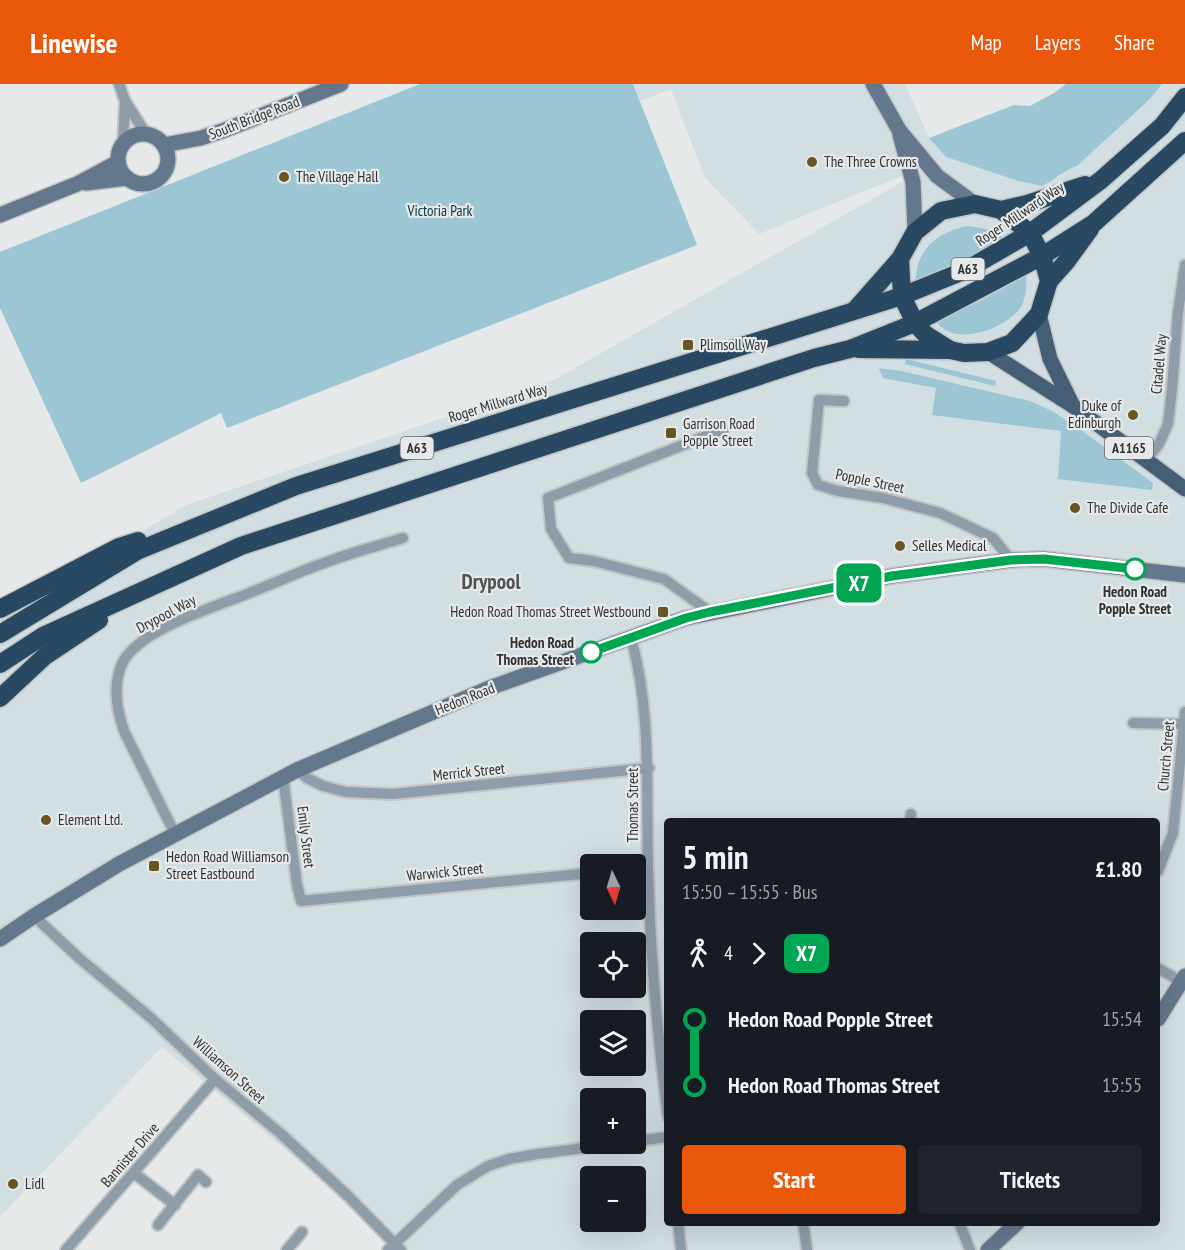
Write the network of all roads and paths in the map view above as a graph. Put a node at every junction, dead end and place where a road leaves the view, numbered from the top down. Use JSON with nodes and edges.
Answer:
{"nodes":[{"id":1,"x":119,"y":84,"type":"edge"},
{"id":2,"x":341,"y":84,"type":"edge"},
{"id":3,"x":873,"y":84,"type":"edge"},
{"id":4,"x":1185,"y":97,"type":"edge"},
{"id":5,"x":125,"y":101,"type":"junction"},
{"id":6,"x":898,"y":130,"type":"junction"},
{"id":7,"x":146,"y":134,"type":"junction"},
{"id":8,"x":201,"y":138,"type":"junction"},
{"id":9,"x":1185,"y":141,"type":"edge"},
{"id":10,"x":123,"y":144,"type":"junction"},
{"id":11,"x":164,"y":145,"type":"junction"},
{"id":12,"x":118,"y":162,"type":"junction"},
{"id":13,"x":168,"y":163,"type":"junction"},
{"id":14,"x":127,"y":178,"type":"junction"},
{"id":15,"x":1101,"y":180,"type":"junction"},
{"id":16,"x":77,"y":184,"type":"junction"},
{"id":17,"x":975,"y":204,"type":"junction"},
{"id":18,"x":1000,"y":210,"type":"junction"},
{"id":19,"x":0,"y":215,"type":"edge"},
{"id":20,"x":1094,"y":223,"type":"junction"},
{"id":21,"x":915,"y":232,"type":"junction"},
{"id":22,"x":1030,"y":233,"type":"junction"},
{"id":23,"x":1042,"y":256,"type":"junction"},
{"id":24,"x":900,"y":258,"type":"junction"},
{"id":25,"x":1185,"y":265,"type":"edge"},
{"id":26,"x":1049,"y":281,"type":"junction"},
{"id":27,"x":902,"y":296,"type":"junction"},
{"id":28,"x":855,"y":310,"type":"junction"},
{"id":29,"x":1039,"y":314,"type":"junction"},
{"id":30,"x":915,"y":323,"type":"junction"},
{"id":31,"x":850,"y":349,"type":"junction"},
{"id":32,"x":950,"y":350,"type":"junction"},
{"id":33,"x":988,"y":352,"type":"junction"},
{"id":34,"x":844,"y":401,"type":"dead end"},
{"id":35,"x":1073,"y":406,"type":"junction"},
{"id":36,"x":724,"y":429,"type":"dead end"},
{"id":37,"x":1146,"y":460,"type":"junction"},
{"id":38,"x":296,"y":486,"type":"junction"},
{"id":39,"x":1185,"y":489,"type":"edge"},
{"id":40,"x":403,"y":538,"type":"dead end"},
{"id":41,"x":1011,"y":560,"type":"junction"},
{"id":42,"x":1185,"y":575,"type":"edge"},
{"id":43,"x":145,"y":589,"type":"junction"},
{"id":44,"x":0,"y":609,"type":"edge"},
{"id":45,"x":710,"y":612,"type":"junction"},
{"id":46,"x":0,"y":634,"type":"edge"},
{"id":47,"x":631,"y":638,"type":"junction"},
{"id":48,"x":0,"y":664,"type":"edge"},
{"id":49,"x":0,"y":698,"type":"edge"},
{"id":50,"x":1184,"y":718,"type":"edge"},
{"id":51,"x":1133,"y":723,"type":"dead end"},
{"id":52,"x":648,"y":768,"type":"junction"},
{"id":53,"x":297,"y":770,"type":"junction"},
{"id":54,"x":283,"y":777,"type":"junction"},
{"id":55,"x":175,"y":834,"type":"junction"},
{"id":56,"x":648,"y":865,"type":"joint"},
{"id":57,"x":1160,"y":866,"type":"edge"},
{"id":58,"x":580,"y":874,"type":"edge"},
{"id":59,"x":301,"y":901,"type":"joint"},
{"id":60,"x":34,"y":916,"type":"junction"},
{"id":61,"x":0,"y":939,"type":"edge"},
{"id":62,"x":1160,"y":969,"type":"edge"},
{"id":63,"x":1184,"y":981,"type":"edge"},
{"id":64,"x":1160,"y":1016,"type":"edge"},
{"id":65,"x":215,"y":1078,"type":"junction"},
{"id":66,"x":664,"y":1081,"type":"edge"},
{"id":67,"x":664,"y":1138,"type":"edge"},
{"id":68,"x":646,"y":1140,"type":"edge"},
{"id":69,"x":580,"y":1149,"type":"edge"},
{"id":70,"x":134,"y":1173,"type":"junction"},
{"id":71,"x":206,"y":1182,"type":"dead end"},
{"id":72,"x":175,"y":1205,"type":"junction"},
{"id":73,"x":158,"y":1225,"type":"dead end"},
{"id":74,"x":678,"y":1226,"type":"edge"},
{"id":75,"x":804,"y":1226,"type":"edge"},
{"id":76,"x":961,"y":1226,"type":"edge"},
{"id":77,"x":1014,"y":1226,"type":"edge"},
{"id":78,"x":302,"y":1232,"type":"dead end"},
{"id":79,"x":394,"y":1248,"type":"edge"},
{"id":80,"x":66,"y":1250,"type":"edge"},
{"id":81,"x":287,"y":1250,"type":"edge"},
{"id":82,"x":681,"y":1250,"type":"edge"},
{"id":83,"x":807,"y":1250,"type":"edge"},
{"id":84,"x":970,"y":1250,"type":"edge"},
{"id":85,"x":988,"y":1250,"type":"edge"}],
"edges":[{"from":1,"to":5,"type":"street"},
{"from":2,"to":8,"type":"street","name":"South Bridge Road"},
{"from":3,"to":6,"type":"street"},
{"from":4,"to":15,"type":"highway","name":"Roger Millward Way","number":"A63"},
{"from":5,"to":7,"type":"street"},
{"from":5,"to":10,"type":"street"},
{"from":6,"to":17,"type":"street"},
{"from":6,"to":21,"type":"street"},
{"from":7,"to":10,"type":"street"},
{"from":7,"to":11,"type":"street"},
{"from":8,"to":11,"type":"street","name":"South Bridge Road"},
{"from":8,"to":13,"type":"street","name":"South Bridge Road"},
{"from":9,"to":20,"type":"highway","number":"A63"},
{"from":10,"to":12,"type":"street"},
{"from":11,"to":13,"type":"street"},
{"from":12,"to":14,"type":"street"},
{"from":12,"to":16,"type":"street"},
{"from":13,"to":14,"type":"street"},
{"from":14,"to":16,"type":"street"},
{"from":15,"to":18,"type":"highway","name":"Roger Millward Way","number":"A63"},
{"from":15,"to":22,"type":"highway","name":"Roger Millward Way","number":"A63"},
{"from":16,"to":19,"type":"street"},
{"from":17,"to":18,"type":"highway"},
{"from":17,"to":21,"type":"highway"},
{"from":18,"to":22,"type":"highway"},
{"from":20,"to":23,"type":"highway","number":"A63"},
{"from":20,"to":26,"type":"highway","number":"A63"},
{"from":21,"to":24,"type":"highway"},
{"from":22,"to":23,"type":"highway"},
{"from":22,"to":27,"type":"highway","name":"Roger Millward Way","number":"A63"},
{"from":23,"to":26,"type":"highway"},
{"from":23,"to":30,"type":"highway","number":"A63"},
{"from":24,"to":27,"type":"highway"},
{"from":24,"to":28,"type":"highway"},
{"from":25,"to":37,"type":"street","name":"Citadel Way"},
{"from":26,"to":29,"type":"highway"},
{"from":27,"to":28,"type":"highway","name":"Roger Millward Way","number":"A63"},
{"from":27,"to":30,"type":"highway"},
{"from":28,"to":38,"type":"highway","name":"Roger Millward Way","number":"A63"},
{"from":29,"to":33,"type":"highway"},
{"from":29,"to":35,"type":"main road","number":"A1165"},
{"from":30,"to":31,"type":"highway","number":"A63"},
{"from":30,"to":32,"type":"highway"},
{"from":31,"to":32,"type":"highway","number":"A63"},
{"from":31,"to":43,"type":"highway","number":"A63"},
{"from":32,"to":33,"type":"highway"},
{"from":33,"to":35,"type":"main road","number":"A1165"},
{"from":34,"to":41,"type":"street","name":"Popple Street"},
{"from":35,"to":37,"type":"main road","number":"A1165"},
{"from":36,"to":45,"type":"street"},
{"from":37,"to":39,"type":"main road","number":"A1165"},
{"from":38,"to":44,"type":"highway","number":"A63"},
{"from":38,"to":46,"type":"highway","name":"Roger Millward Way","number":"A63"},
{"from":40,"to":55,"type":"street","name":"Drypool Way"},
{"from":41,"to":42,"type":"street","name":"Hedon Road"},
{"from":41,"to":45,"type":"street","name":"Hedon Road"},
{"from":43,"to":48,"type":"highway","number":"A63"},
{"from":43,"to":49,"type":"highway","number":"A63"},
{"from":45,"to":47,"type":"street","name":"Hedon Road"},
{"from":47,"to":52,"type":"street","name":"Thomas Street"},
{"from":47,"to":53,"type":"street","name":"Hedon Road"},
{"from":50,"to":51,"type":"street"},
{"from":50,"to":57,"type":"street","name":"Church Street"},
{"from":52,"to":53,"type":"street","name":"Merrick Street"},
{"from":52,"to":56,"type":"street","name":"Thomas Street"},
{"from":53,"to":54,"type":"street","name":"Hedon Road"},
{"from":54,"to":55,"type":"street","name":"Hedon Road"},
{"from":54,"to":59,"type":"street","name":"Emily Street"},
{"from":55,"to":60,"type":"street","name":"Hedon Road"},
{"from":56,"to":66,"type":"street","name":"Thomas Street"},
{"from":58,"to":59,"type":"street","name":"Warwick Street"},
{"from":60,"to":61,"type":"street","name":"Hedon Road"},
{"from":60,"to":65,"type":"street","name":"Williamson Street"},
{"from":62,"to":63,"type":"street"},
{"from":63,"to":64,"type":"street"},
{"from":65,"to":70,"type":"street","name":"Bannister Drive"},
{"from":65,"to":79,"type":"street","name":"Williamson Street"},
{"from":67,"to":68,"type":"street"},
{"from":69,"to":79,"type":"street"},
{"from":70,"to":72,"type":"street"},
{"from":70,"to":80,"type":"street","name":"Bannister Drive"},
{"from":71,"to":72,"type":"street"},
{"from":72,"to":73,"type":"street"},
{"from":74,"to":82,"type":"street"},
{"from":75,"to":83,"type":"street"},
{"from":76,"to":84,"type":"street"},
{"from":77,"to":85,"type":"street"},
{"from":78,"to":81,"type":"street"}]}
